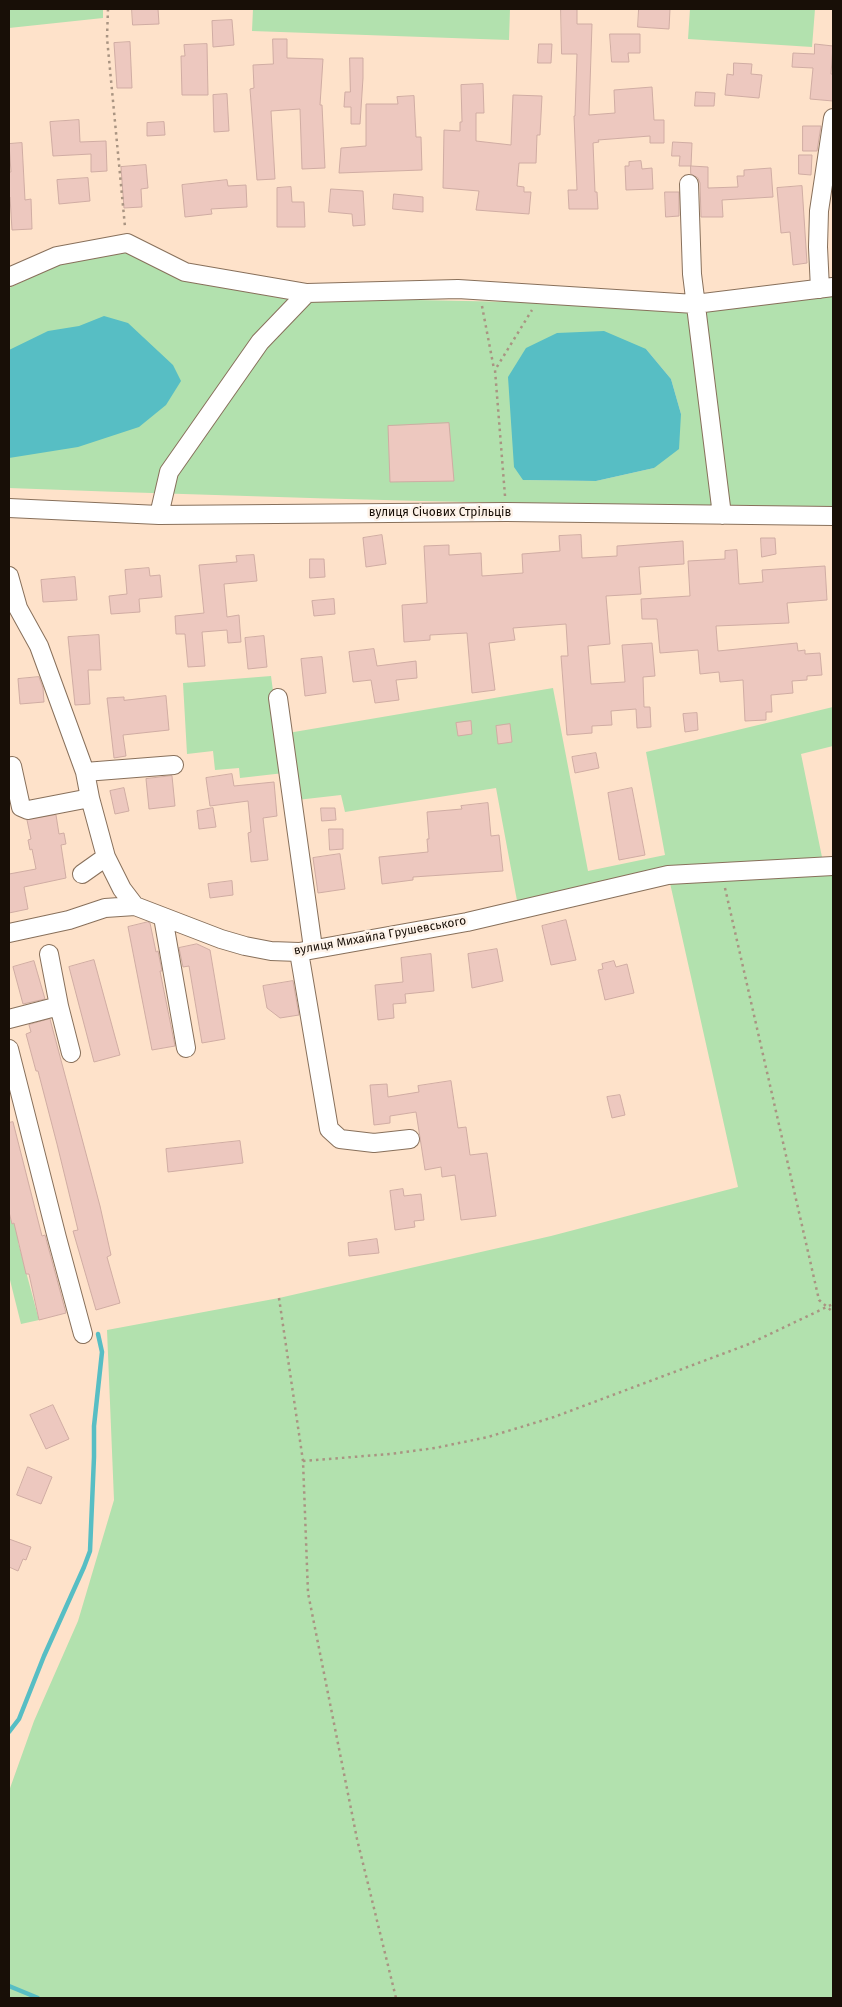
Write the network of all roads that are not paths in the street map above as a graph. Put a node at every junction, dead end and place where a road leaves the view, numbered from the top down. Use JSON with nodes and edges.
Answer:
{"nodes":[{"id":1,"x":833,"y":118,"type":"edge"},
{"id":2,"x":690,"y":184,"type":"dead end"},
{"id":3,"x":9,"y":277,"type":"edge"},
{"id":4,"x":827,"y":288,"type":"edge"},
{"id":5,"x":307,"y":293,"type":"junction"},
{"id":6,"x":695,"y":304,"type":"junction"},
{"id":7,"x":9,"y":508,"type":"edge"},
{"id":8,"x":159,"y":515,"type":"junction"},
{"id":9,"x":722,"y":515,"type":"junction"},
{"id":10,"x":833,"y":516,"type":"edge"},
{"id":11,"x":9,"y":576,"type":"edge"},
{"id":12,"x":278,"y":698,"type":"dead end"},
{"id":13,"x":174,"y":765,"type":"dead end"},
{"id":14,"x":12,"y":766,"type":"dead end"},
{"id":15,"x":85,"y":772,"type":"junction"},
{"id":16,"x":90,"y":798,"type":"junction"},
{"id":17,"x":106,"y":857,"type":"junction"},
{"id":18,"x":833,"y":866,"type":"edge"},
{"id":19,"x":82,"y":874,"type":"dead end"},
{"id":20,"x":136,"y":906,"type":"junction"},
{"id":21,"x":163,"y":917,"type":"junction"},
{"id":22,"x":9,"y":933,"type":"edge"},
{"id":23,"x":306,"y":950,"type":"junction"},
{"id":24,"x":49,"y":954,"type":"dead end"},
{"id":25,"x":60,"y":1006,"type":"junction"},
{"id":26,"x":9,"y":1019,"type":"edge"},
{"id":27,"x":186,"y":1048,"type":"dead end"},
{"id":28,"x":9,"y":1049,"type":"edge"},
{"id":29,"x":71,"y":1053,"type":"dead end"},
{"id":30,"x":410,"y":1140,"type":"dead end"},
{"id":31,"x":83,"y":1334,"type":"dead end"}],
"edges":[{"from":1,"to":4,"type":"street"},
{"from":2,"to":6,"type":"street"},
{"from":3,"to":5,"type":"street"},
{"from":4,"to":6,"type":"street"},
{"from":5,"to":6,"type":"street"},
{"from":5,"to":8,"type":"street"},
{"from":6,"to":9,"type":"street"},
{"from":7,"to":8,"type":"street","name":"вулиця Січових Стрільців"},
{"from":8,"to":9,"type":"street","name":"вулиця Січових Стрільців"},
{"from":9,"to":10,"type":"street","name":"вулиця Січових Стрільців"},
{"from":11,"to":15,"type":"street","name":"вулиця Михайла Грушевського"},
{"from":12,"to":23,"type":"street"},
{"from":13,"to":15,"type":"street"},
{"from":14,"to":16,"type":"street"},
{"from":15,"to":16,"type":"street","name":"вулиця Михайла Грушевського"},
{"from":16,"to":17,"type":"street","name":"вулиця Михайла Грушевського"},
{"from":17,"to":19,"type":"street"},
{"from":17,"to":20,"type":"street","name":"вулиця Михайла Грушевського"},
{"from":18,"to":23,"type":"street","name":"вулиця Михайла Грушевського"},
{"from":20,"to":21,"type":"street","name":"вулиця Михайла Грушевського"},
{"from":20,"to":22,"type":"street"},
{"from":21,"to":23,"type":"street","name":"вулиця Михайла Грушевського"},
{"from":21,"to":27,"type":"street"},
{"from":23,"to":30,"type":"street"},
{"from":24,"to":25,"type":"street"},
{"from":25,"to":26,"type":"street"},
{"from":25,"to":29,"type":"street"},
{"from":28,"to":31,"type":"street"}]}
